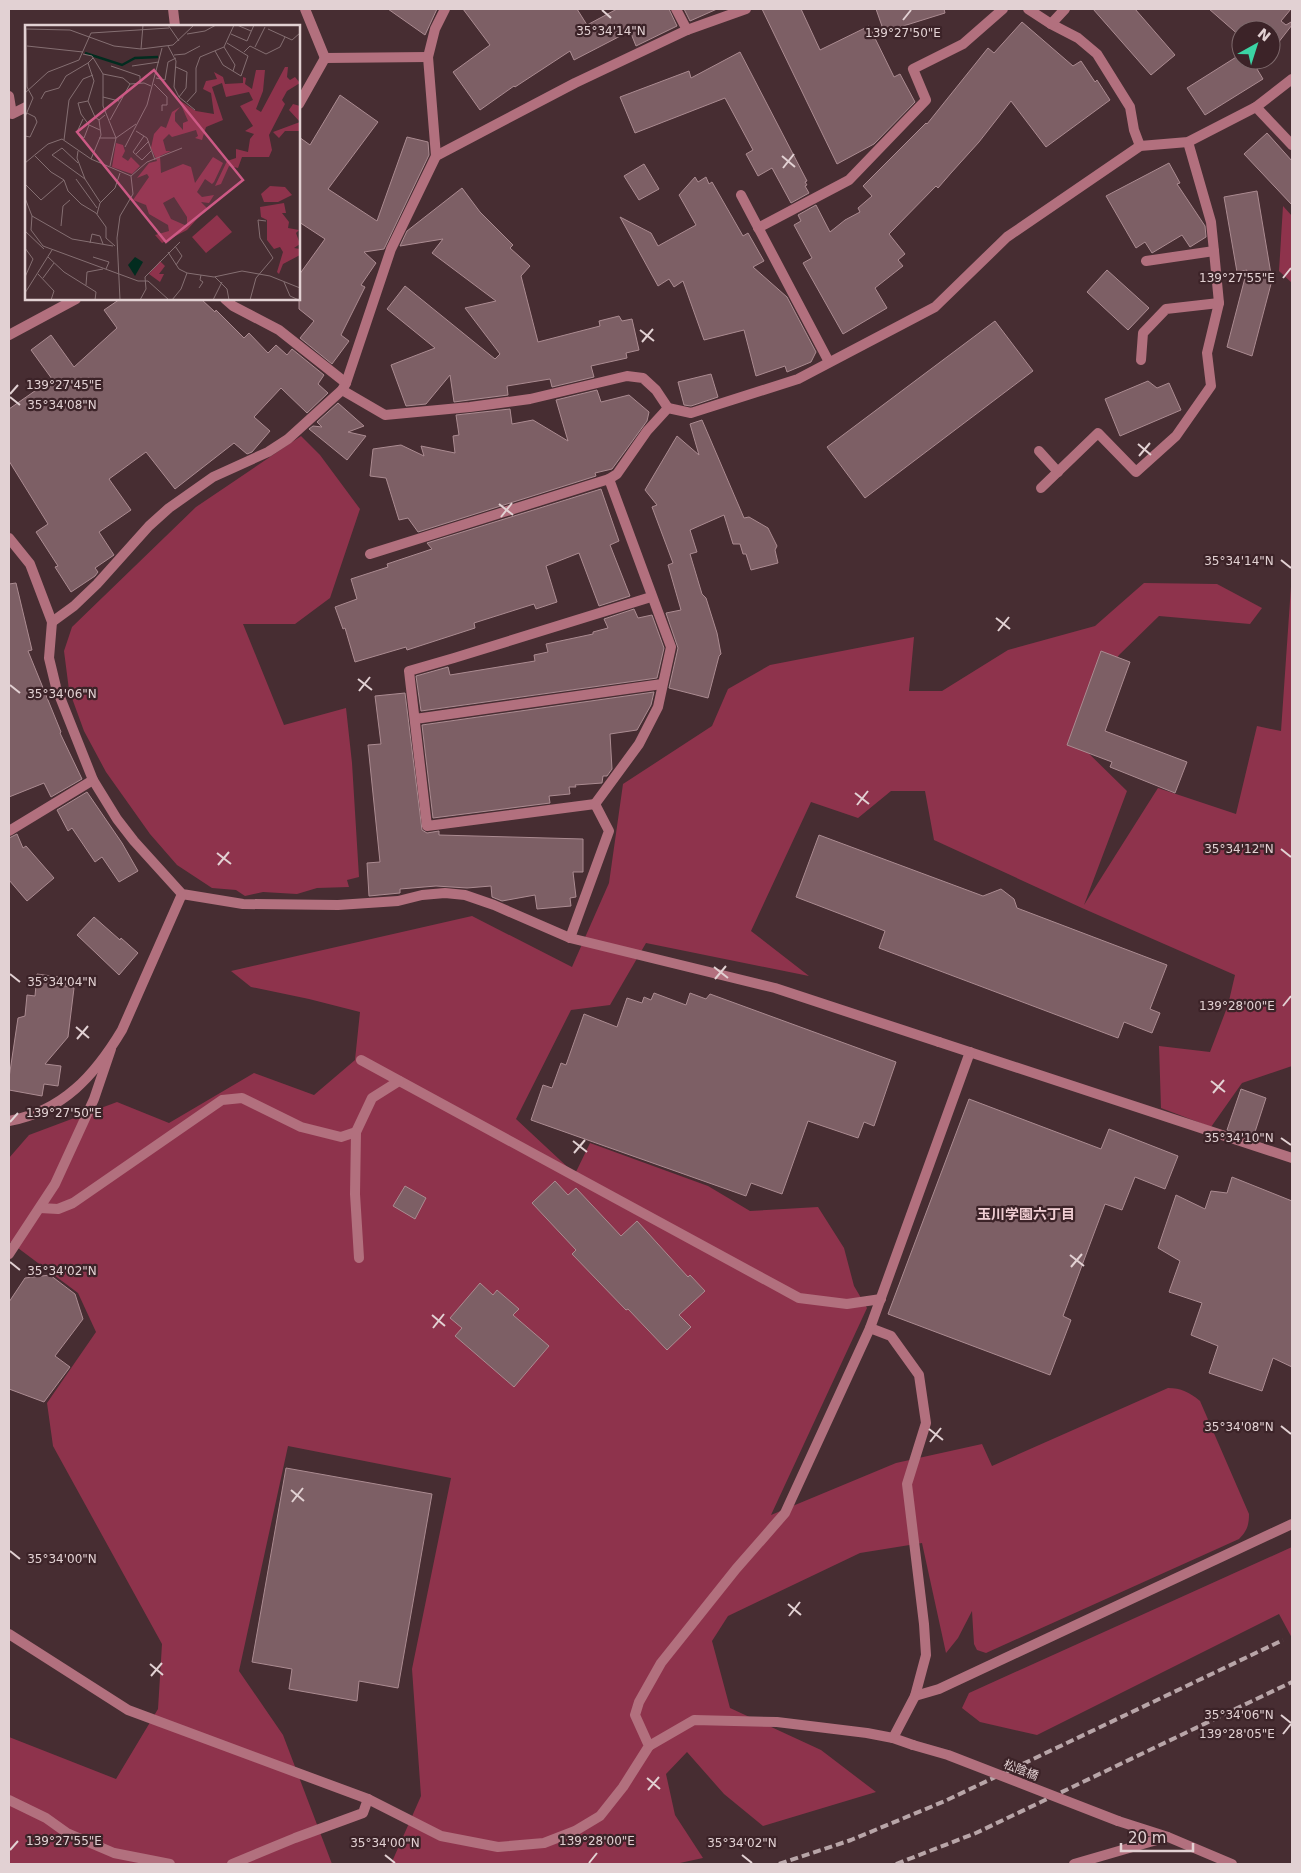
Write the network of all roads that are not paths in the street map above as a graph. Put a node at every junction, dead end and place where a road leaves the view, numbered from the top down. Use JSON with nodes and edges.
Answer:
{"nodes":[{"id":1,"x":173,"y":9,"type":"edge"},
{"id":2,"x":305,"y":9,"type":"edge"},
{"id":3,"x":445,"y":9,"type":"edge"},
{"id":4,"x":676,"y":9,"type":"edge"},
{"id":5,"x":746,"y":9,"type":"edge"},
{"id":6,"x":1004,"y":9,"type":"edge"},
{"id":7,"x":1028,"y":9,"type":"edge"},
{"id":8,"x":1064,"y":9,"type":"edge"},
{"id":9,"x":1051,"y":24,"type":"junction"},
{"id":10,"x":175,"y":25,"type":"edge"},
{"id":11,"x":687,"y":30,"type":"junction"},
{"id":12,"x":428,"y":57,"type":"junction"},
{"id":13,"x":325,"y":58,"type":"junction"},
{"id":14,"x":1292,"y":79,"type":"edge"},
{"id":15,"x":9,"y":96,"type":"edge"},
{"id":16,"x":300,"y":102,"type":"edge"},
{"id":17,"x":1256,"y":107,"type":"junction"},
{"id":18,"x":25,"y":108,"type":"edge"},
{"id":19,"x":1188,"y":142,"type":"junction"},
{"id":20,"x":1292,"y":145,"type":"edge"},
{"id":21,"x":1140,"y":146,"type":"junction"},
{"id":22,"x":436,"y":156,"type":"junction"},
{"id":23,"x":741,"y":195,"type":"dead end"},
{"id":24,"x":758,"y":228,"type":"junction"},
{"id":25,"x":1214,"y":252,"type":"junction"},
{"id":26,"x":1146,"y":261,"type":"dead end"},
{"id":27,"x":74,"y":300,"type":"edge"},
{"id":28,"x":226,"y":300,"type":"edge"},
{"id":29,"x":1219,"y":303,"type":"junction"},
{"id":30,"x":9,"y":335,"type":"edge"},
{"id":31,"x":1141,"y":360,"type":"dead end"},
{"id":32,"x":830,"y":362,"type":"junction"},
{"id":33,"x":344,"y":386,"type":"junction"},
{"id":34,"x":668,"y":408,"type":"junction"},
{"id":35,"x":1038,"y":451,"type":"dead end"},
{"id":36,"x":1058,"y":472,"type":"junction"},
{"id":37,"x":609,"y":479,"type":"junction"},
{"id":38,"x":1041,"y":488,"type":"dead end"},
{"id":39,"x":9,"y":538,"type":"edge"},
{"id":40,"x":370,"y":554,"type":"dead end"},
{"id":41,"x":651,"y":597,"type":"junction"},
{"id":42,"x":52,"y":622,"type":"junction"},
{"id":43,"x":662,"y":684,"type":"junction"},
{"id":44,"x":415,"y":719,"type":"junction"},
{"id":45,"x":93,"y":780,"type":"junction"},
{"id":46,"x":595,"y":804,"type":"junction"},
{"id":47,"x":9,"y":831,"type":"edge"},
{"id":48,"x":182,"y":894,"type":"junction"},
{"id":49,"x":570,"y":938,"type":"junction"},
{"id":50,"x":112,"y":1045,"type":"junction"},
{"id":51,"x":970,"y":1052,"type":"junction"},
{"id":52,"x":362,"y":1060,"type":"dead end"},
{"id":53,"x":399,"y":1081,"type":"junction"},
{"id":54,"x":9,"y":1121,"type":"edge"},
{"id":55,"x":356,"y":1132,"type":"junction"},
{"id":56,"x":1292,"y":1158,"type":"edge"},
{"id":57,"x":40,"y":1208,"type":"junction"},
{"id":58,"x":9,"y":1254,"type":"edge"},
{"id":59,"x":359,"y":1258,"type":"dead end"},
{"id":60,"x":881,"y":1298,"type":"junction"},
{"id":61,"x":870,"y":1328,"type":"junction"},
{"id":62,"x":1292,"y":1524,"type":"edge"},
{"id":63,"x":9,"y":1634,"type":"edge"},
{"id":64,"x":915,"y":1696,"type":"junction"},
{"id":65,"x":893,"y":1738,"type":"junction"},
{"id":66,"x":649,"y":1746,"type":"junction"},
{"id":67,"x":368,"y":1799,"type":"junction"},
{"id":68,"x":9,"y":1800,"type":"edge"},
{"id":69,"x":1168,"y":1837,"type":"junction"},
{"id":70,"x":170,"y":1864,"type":"edge"},
{"id":71,"x":232,"y":1864,"type":"edge"},
{"id":72,"x":1074,"y":1864,"type":"edge"},
{"id":73,"x":1232,"y":1864,"type":"edge"}],
"edges":[{"from":1,"to":10,"type":"street"},
{"from":2,"to":13,"type":"street"},
{"from":3,"to":12,"type":"street"},
{"from":4,"to":11,"type":"street"},
{"from":5,"to":11,"type":"street"},
{"from":6,"to":24,"type":"street"},
{"from":7,"to":9,"type":"street"},
{"from":8,"to":9,"type":"street"},
{"from":9,"to":21,"type":"street"},
{"from":11,"to":22,"type":"street"},
{"from":12,"to":13,"type":"street"},
{"from":12,"to":22,"type":"street"},
{"from":13,"to":16,"type":"street"},
{"from":14,"to":17,"type":"street"},
{"from":15,"to":18,"type":"street"},
{"from":17,"to":19,"type":"street"},
{"from":17,"to":20,"type":"street"},
{"from":19,"to":21,"type":"street"},
{"from":19,"to":25,"type":"street"},
{"from":21,"to":32,"type":"street"},
{"from":22,"to":33,"type":"street"},
{"from":23,"to":24,"type":"street"},
{"from":24,"to":32,"type":"street"},
{"from":25,"to":26,"type":"street"},
{"from":25,"to":29,"type":"street"},
{"from":27,"to":30,"type":"street"},
{"from":28,"to":33,"type":"street"},
{"from":29,"to":31,"type":"street"},
{"from":29,"to":36,"type":"street"},
{"from":32,"to":34,"type":"street"},
{"from":33,"to":34,"type":"street"},
{"from":33,"to":42,"type":"street"},
{"from":34,"to":37,"type":"street"},
{"from":35,"to":36,"type":"street"},
{"from":36,"to":38,"type":"street"},
{"from":37,"to":40,"type":"street"},
{"from":37,"to":41,"type":"street"},
{"from":39,"to":42,"type":"street"},
{"from":41,"to":43,"type":"street"},
{"from":41,"to":44,"type":"street"},
{"from":42,"to":45,"type":"street"},
{"from":43,"to":44,"type":"street"},
{"from":43,"to":46,"type":"street"},
{"from":44,"to":46,"type":"street"},
{"from":45,"to":47,"type":"street"},
{"from":45,"to":48,"type":"street"},
{"from":46,"to":49,"type":"street"},
{"from":48,"to":49,"type":"street"},
{"from":48,"to":50,"type":"street"},
{"from":49,"to":51,"type":"street"},
{"from":50,"to":54,"type":"street"},
{"from":50,"to":57,"type":"street"},
{"from":51,"to":56,"type":"street"},
{"from":51,"to":60,"type":"street"},
{"from":52,"to":53,"type":"street"},
{"from":53,"to":55,"type":"street"},
{"from":53,"to":60,"type":"street"},
{"from":55,"to":57,"type":"street"},
{"from":55,"to":59,"type":"street"},
{"from":57,"to":58,"type":"street"},
{"from":60,"to":61,"type":"street"},
{"from":61,"to":64,"type":"street"},
{"from":61,"to":66,"type":"street"},
{"from":62,"to":64,"type":"street"},
{"from":63,"to":67,"type":"street"},
{"from":64,"to":65,"type":"street"},
{"from":65,"to":66,"type":"street","name":"松陰橋"},
{"from":65,"to":69,"type":"street","name":"松陰橋","bridge":true},
{"from":66,"to":67,"type":"street"},
{"from":67,"to":71,"type":"street"},
{"from":68,"to":70,"type":"street"},
{"from":69,"to":72,"type":"street"},
{"from":69,"to":73,"type":"street","name":"松陰橋"}]}
